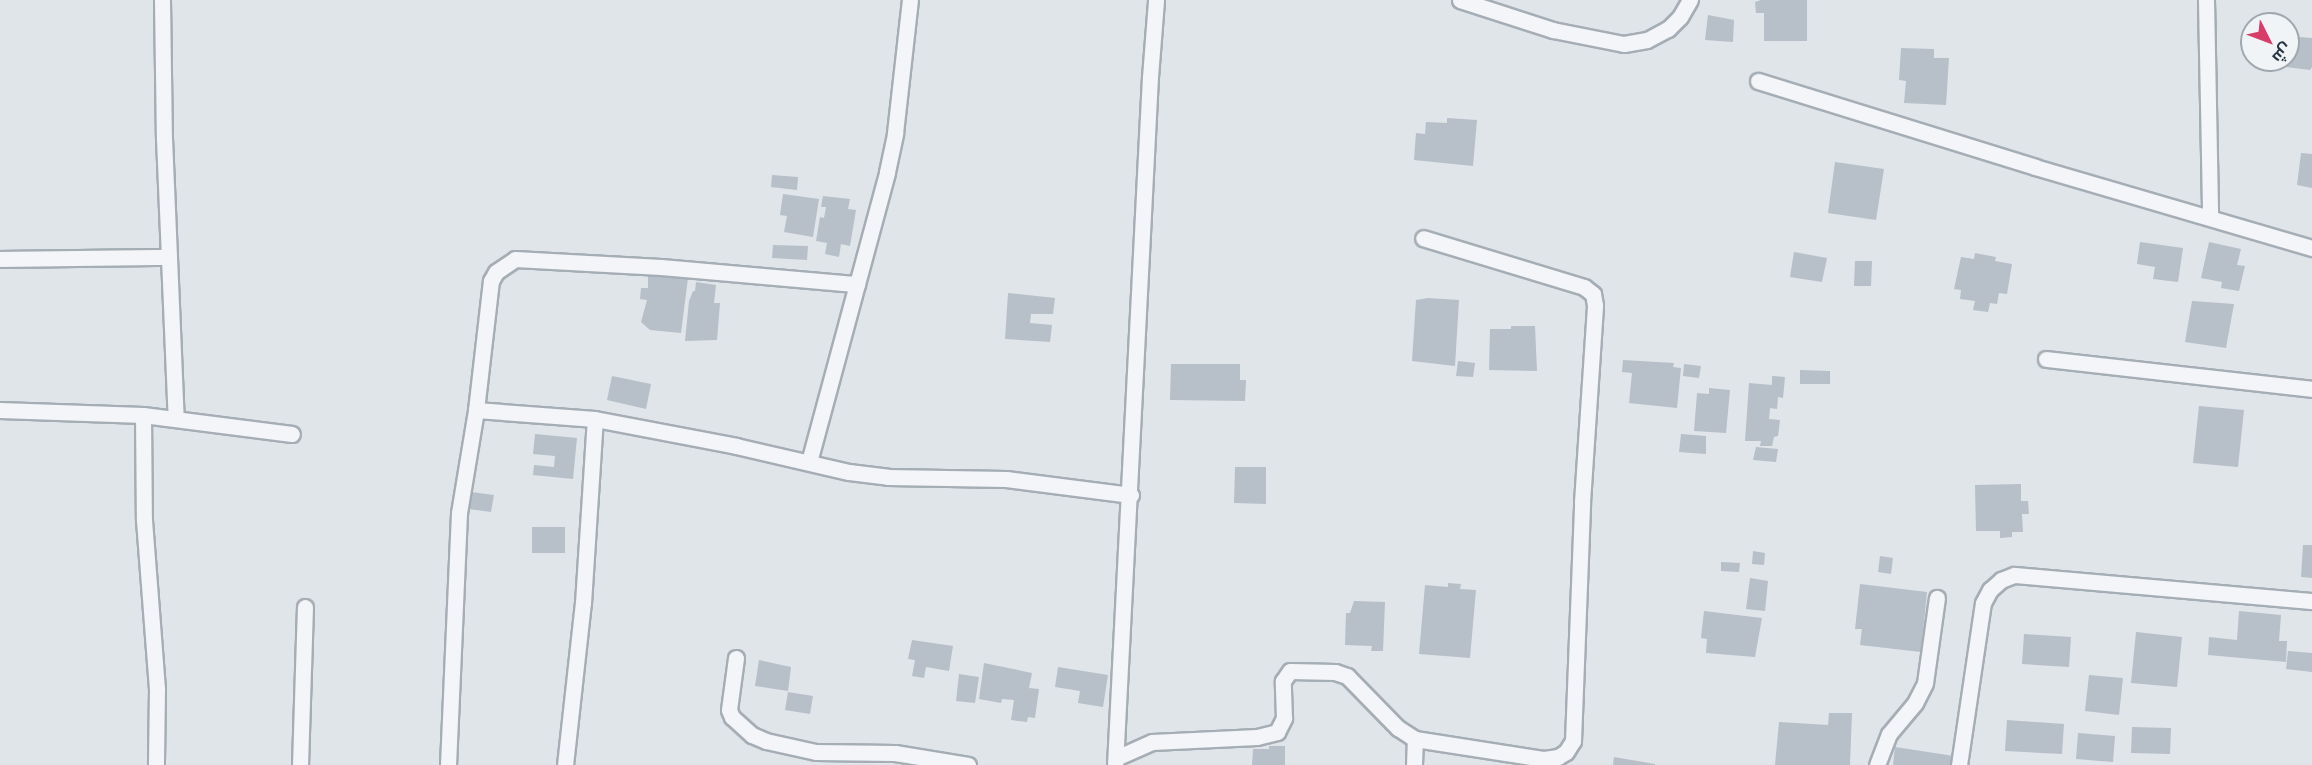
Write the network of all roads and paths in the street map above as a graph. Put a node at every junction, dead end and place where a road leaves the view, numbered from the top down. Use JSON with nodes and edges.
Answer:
{"nodes":[{"id":1,"x":162,"y":0,"type":"edge"},
{"id":2,"x":910,"y":0,"type":"edge"},
{"id":3,"x":1156,"y":0,"type":"edge"},
{"id":4,"x":1460,"y":0,"type":"edge"},
{"id":5,"x":1690,"y":0,"type":"edge"},
{"id":6,"x":2206,"y":0,"type":"edge"},
{"id":7,"x":1504,"y":6,"type":"edge"},
{"id":8,"x":1758,"y":81,"type":"dead end"},
{"id":9,"x":2210,"y":217,"type":"junction"},
{"id":10,"x":1422,"y":238,"type":"dead end"},
{"id":11,"x":2312,"y":248,"type":"edge"},
{"id":12,"x":169,"y":257,"type":"junction"},
{"id":13,"x":0,"y":259,"type":"edge"},
{"id":14,"x":857,"y":284,"type":"junction"},
{"id":15,"x":2046,"y":359,"type":"dead end"},
{"id":16,"x":2312,"y":389,"type":"edge"},
{"id":17,"x":0,"y":410,"type":"edge"},
{"id":18,"x":476,"y":410,"type":"junction"},
{"id":19,"x":142,"y":415,"type":"junction"},
{"id":20,"x":596,"y":418,"type":"junction"},
{"id":21,"x":176,"y":419,"type":"junction"},
{"id":22,"x":292,"y":434,"type":"dead end"},
{"id":23,"x":809,"y":462,"type":"junction"},
{"id":24,"x":1131,"y":495,"type":"junction"},
{"id":25,"x":1937,"y":598,"type":"dead end"},
{"id":26,"x":2312,"y":601,"type":"edge"},
{"id":27,"x":305,"y":607,"type":"dead end"},
{"id":28,"x":736,"y":658,"type":"dead end"},
{"id":29,"x":1415,"y":739,"type":"junction"},
{"id":30,"x":1115,"y":761,"type":"edge"},
{"id":31,"x":156,"y":765,"type":"edge"},
{"id":32,"x":300,"y":765,"type":"edge"},
{"id":33,"x":448,"y":765,"type":"edge"},
{"id":34,"x":565,"y":765,"type":"edge"},
{"id":35,"x":968,"y":765,"type":"edge"},
{"id":36,"x":1414,"y":765,"type":"edge"},
{"id":37,"x":1877,"y":765,"type":"edge"},
{"id":38,"x":1959,"y":765,"type":"edge"}],
"edges":[{"from":1,"to":12,"type":"street"},
{"from":2,"to":14,"type":"street"},
{"from":3,"to":24,"type":"street"},
{"from":4,"to":7,"type":"street"},
{"from":5,"to":7,"type":"street"},
{"from":6,"to":9,"type":"street"},
{"from":8,"to":9,"type":"street"},
{"from":9,"to":11,"type":"street"},
{"from":10,"to":29,"type":"street"},
{"from":12,"to":13,"type":"street"},
{"from":12,"to":21,"type":"street"},
{"from":14,"to":18,"type":"street"},
{"from":14,"to":23,"type":"street"},
{"from":15,"to":16,"type":"street"},
{"from":17,"to":19,"type":"street"},
{"from":18,"to":20,"type":"street"},
{"from":18,"to":33,"type":"street"},
{"from":19,"to":21,"type":"street"},
{"from":19,"to":31,"type":"street"},
{"from":20,"to":23,"type":"street"},
{"from":20,"to":34,"type":"street"},
{"from":21,"to":22,"type":"street"},
{"from":23,"to":24,"type":"street"},
{"from":24,"to":30,"type":"street"},
{"from":25,"to":37,"type":"street"},
{"from":26,"to":38,"type":"street"},
{"from":27,"to":32,"type":"street"},
{"from":28,"to":35,"type":"street"},
{"from":29,"to":30,"type":"street"},
{"from":29,"to":36,"type":"street"}]}
